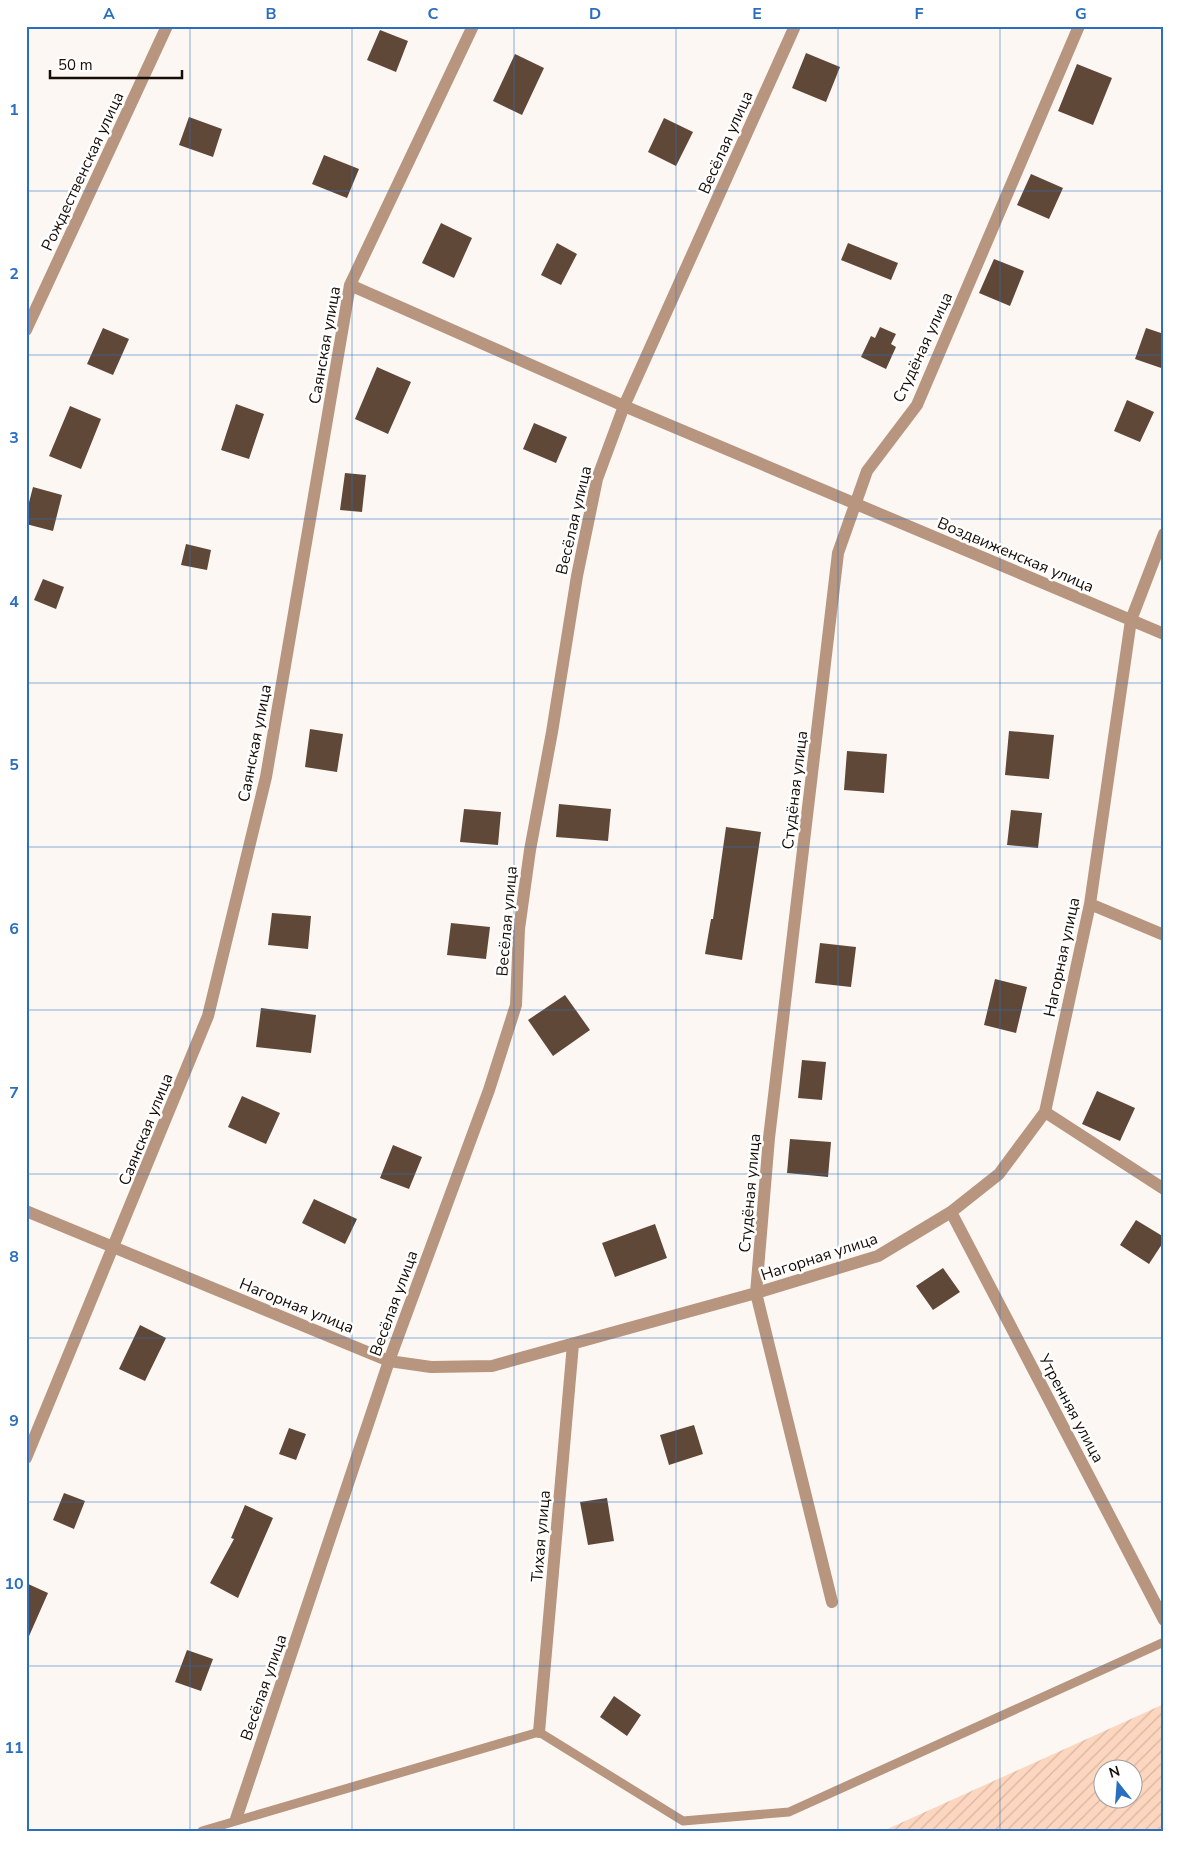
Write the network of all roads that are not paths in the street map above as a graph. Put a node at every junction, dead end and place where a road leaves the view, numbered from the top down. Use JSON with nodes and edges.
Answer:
{"nodes":[{"id":1,"x":167,"y":26,"type":"edge"},
{"id":2,"x":473,"y":26,"type":"edge"},
{"id":3,"x":795,"y":26,"type":"edge"},
{"id":4,"x":1079,"y":26,"type":"edge"},
{"id":5,"x":350,"y":285,"type":"junction"},
{"id":6,"x":26,"y":330,"type":"edge"},
{"id":7,"x":624,"y":406,"type":"junction"},
{"id":8,"x":855,"y":504,"type":"junction"},
{"id":9,"x":1164,"y":534,"type":"edge"},
{"id":10,"x":1131,"y":620,"type":"junction"},
{"id":11,"x":1164,"y":634,"type":"edge"},
{"id":12,"x":1090,"y":904,"type":"junction"},
{"id":13,"x":1164,"y":935,"type":"edge"},
{"id":14,"x":1045,"y":1112,"type":"junction"},
{"id":15,"x":1164,"y":1188,"type":"edge"},
{"id":16,"x":26,"y":1212,"type":"edge"},
{"id":17,"x":951,"y":1212,"type":"junction"},
{"id":18,"x":115,"y":1248,"type":"junction"},
{"id":19,"x":756,"y":1293,"type":"junction"},
{"id":20,"x":574,"y":1344,"type":"junction"},
{"id":21,"x":389,"y":1361,"type":"junction"},
{"id":22,"x":26,"y":1458,"type":"edge"},
{"id":23,"x":832,"y":1602,"type":"dead end"},
{"id":24,"x":1164,"y":1620,"type":"edge"},
{"id":25,"x":1164,"y":1642,"type":"edge"},
{"id":26,"x":539,"y":1732,"type":"junction"},
{"id":27,"x":236,"y":1819,"type":"junction"},
{"id":28,"x":202,"y":1831,"type":"edge"}],
"edges":[{"from":1,"to":6,"type":"street","name":"Рождественская улица"},
{"from":2,"to":5,"type":"street","name":"Саянская улица"},
{"from":3,"to":7,"type":"street","name":"Весёлая улица"},
{"from":4,"to":8,"type":"street","name":"Студёная улица"},
{"from":5,"to":7,"type":"street","name":"Воздвиженская улица"},
{"from":5,"to":18,"type":"street","name":"Саянская улица"},
{"from":7,"to":8,"type":"street","name":"Воздвиженская улица"},
{"from":7,"to":21,"type":"street","name":"Весёлая улица"},
{"from":8,"to":10,"type":"street","name":"Воздвиженская улица"},
{"from":8,"to":19,"type":"street","name":"Студёная улица"},
{"from":9,"to":10,"type":"street","name":"Нагорная улица"},
{"from":10,"to":11,"type":"street","name":"Воздвиженская улица"},
{"from":10,"to":12,"type":"street","name":"Нагорная улица"},
{"from":12,"to":13,"type":"street"},
{"from":12,"to":14,"type":"street","name":"Нагорная улица"},
{"from":14,"to":15,"type":"street"},
{"from":14,"to":17,"type":"street","name":"Нагорная улица"},
{"from":16,"to":18,"type":"street","name":"Нагорная улица"},
{"from":17,"to":19,"type":"street","name":"Нагорная улица"},
{"from":17,"to":24,"type":"street","name":"Утренняя улица"},
{"from":18,"to":21,"type":"street","name":"Нагорная улица"},
{"from":18,"to":22,"type":"street","name":"Саянская улица"},
{"from":19,"to":20,"type":"street","name":"Нагорная улица"},
{"from":19,"to":23,"type":"street","name":"Студёная улица"},
{"from":20,"to":21,"type":"street","name":"Нагорная улица"},
{"from":20,"to":26,"type":"street","name":"Тихая улица"},
{"from":21,"to":27,"type":"street","name":"Весёлая улица"},
{"from":25,"to":26,"type":"lane"},
{"from":26,"to":27,"type":"lane"},
{"from":27,"to":28,"type":"lane"}]}
